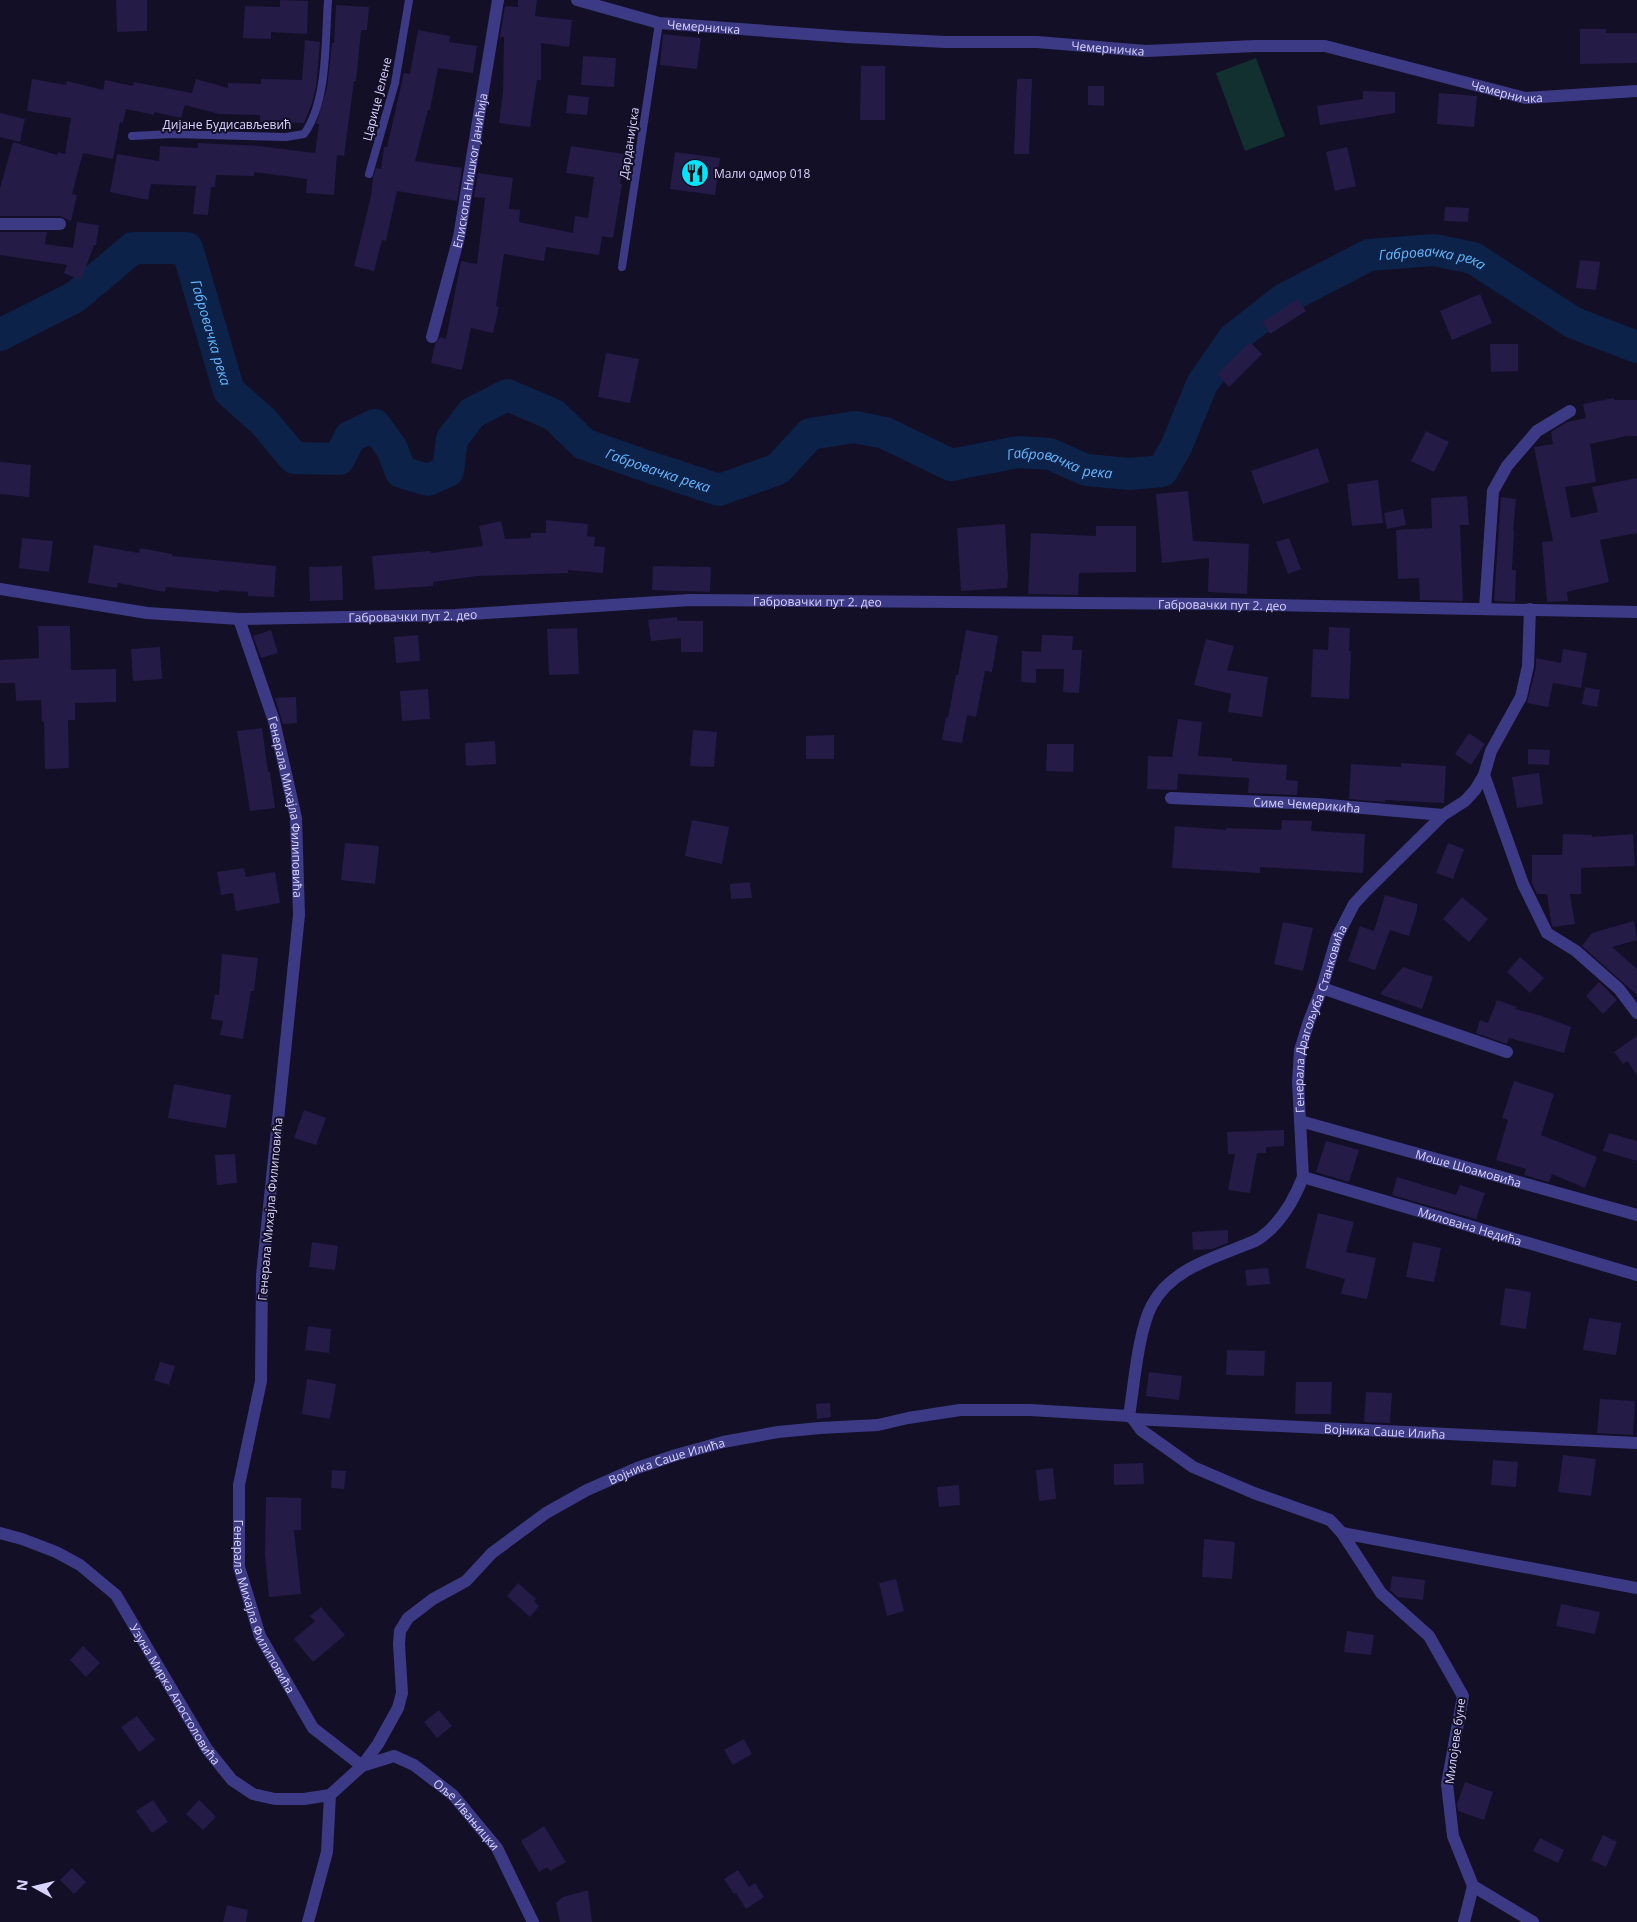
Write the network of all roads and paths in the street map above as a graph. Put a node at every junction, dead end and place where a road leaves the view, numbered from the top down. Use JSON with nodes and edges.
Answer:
{"nodes":[{"id":1,"x":328,"y":0,"type":"edge"},
{"id":2,"x":409,"y":0,"type":"edge"},
{"id":3,"x":498,"y":0,"type":"edge"},
{"id":4,"x":577,"y":0,"type":"edge"},
{"id":5,"x":659,"y":23,"type":"junction"},
{"id":6,"x":1637,"y":91,"type":"edge"},
{"id":7,"x":132,"y":136,"type":"dead end"},
{"id":8,"x":369,"y":174,"type":"dead end"},
{"id":9,"x":0,"y":224,"type":"edge"},
{"id":10,"x":60,"y":224,"type":"dead end"},
{"id":11,"x":622,"y":267,"type":"dead end"},
{"id":12,"x":432,"y":337,"type":"dead end"},
{"id":13,"x":1570,"y":411,"type":"dead end"},
{"id":14,"x":0,"y":589,"type":"edge"},
{"id":15,"x":1485,"y":609,"type":"junction"},
{"id":16,"x":1530,"y":609,"type":"junction"},
{"id":17,"x":1637,"y":612,"type":"edge"},
{"id":18,"x":239,"y":619,"type":"junction"},
{"id":19,"x":1484,"y":775,"type":"junction"},
{"id":20,"x":1171,"y":798,"type":"dead end"},
{"id":21,"x":1443,"y":815,"type":"junction"},
{"id":22,"x":1322,"y":988,"type":"junction"},
{"id":23,"x":1637,"y":1013,"type":"edge"},
{"id":24,"x":1507,"y":1052,"type":"dead end"},
{"id":25,"x":1300,"y":1121,"type":"junction"},
{"id":26,"x":1303,"y":1177,"type":"junction"},
{"id":27,"x":1637,"y":1215,"type":"edge"},
{"id":28,"x":1637,"y":1274,"type":"edge"},
{"id":29,"x":1131,"y":1418,"type":"junction"},
{"id":30,"x":1637,"y":1443,"type":"edge"},
{"id":31,"x":0,"y":1533,"type":"edge"},
{"id":32,"x":1342,"y":1533,"type":"junction"},
{"id":33,"x":1637,"y":1588,"type":"edge"},
{"id":34,"x":362,"y":1766,"type":"junction"},
{"id":35,"x":330,"y":1795,"type":"junction"},
{"id":36,"x":1473,"y":1886,"type":"junction"},
{"id":37,"x":308,"y":1922,"type":"edge"},
{"id":38,"x":533,"y":1922,"type":"edge"},
{"id":39,"x":1464,"y":1922,"type":"edge"},
{"id":40,"x":1533,"y":1922,"type":"edge"}],
"edges":[{"from":1,"to":7,"type":"lane","name":"Дијане Будисављевић"},
{"from":2,"to":8,"type":"lane","name":"Царице Јелене"},
{"from":3,"to":12,"type":"street","name":"Епископа Нишког Јанићија"},
{"from":4,"to":5,"type":"street","name":"Чемерничка"},
{"from":5,"to":6,"type":"street","name":"Чемерничка"},
{"from":5,"to":11,"type":"lane","name":"Дарданијска"},
{"from":9,"to":10,"type":"street"},
{"from":13,"to":15,"type":"street"},
{"from":14,"to":18,"type":"street","name":"Габровачки пут 2. део"},
{"from":15,"to":16,"type":"street","name":"Габровачки пут 2. део"},
{"from":15,"to":18,"type":"street","name":"Габровачки пут 2. део"},
{"from":16,"to":17,"type":"street","name":"Габровачки пут 2. део"},
{"from":16,"to":19,"type":"street","name":"Генерала Драгољуба Станковића"},
{"from":18,"to":34,"type":"street","name":"Генерала Михајла Филиповића"},
{"from":19,"to":21,"type":"street","name":"Генерала Драгољуба Станковића"},
{"from":19,"to":23,"type":"street"},
{"from":20,"to":21,"type":"street","name":"Симе Чемерикића"},
{"from":21,"to":22,"type":"street","name":"Генерала Драгољуба Станковића"},
{"from":22,"to":24,"type":"street"},
{"from":22,"to":25,"type":"street","name":"Генерала Драгољуба Станковића"},
{"from":25,"to":26,"type":"street","name":"Генерала Драгољуба Станковића"},
{"from":25,"to":27,"type":"street","name":"Моше Шоамовића"},
{"from":26,"to":28,"type":"street","name":"Милована Недића"},
{"from":26,"to":29,"type":"street","name":"Генерала Драгољуба Станковића"},
{"from":29,"to":30,"type":"street","name":"Војника Саше Илића"},
{"from":29,"to":32,"type":"street","name":"Милојеве буне"},
{"from":29,"to":34,"type":"street","name":"Војника Саше Илића"},
{"from":31,"to":35,"type":"street","name":"Узуна Мирка Апостоловића"},
{"from":32,"to":33,"type":"street","name":"Милојеве буне"},
{"from":32,"to":36,"type":"street","name":"Милојеве буне"},
{"from":34,"to":35,"type":"street"},
{"from":34,"to":38,"type":"street","name":"Оље Ивањицки"},
{"from":35,"to":37,"type":"street"},
{"from":36,"to":39,"type":"street"},
{"from":36,"to":40,"type":"street"}]}
